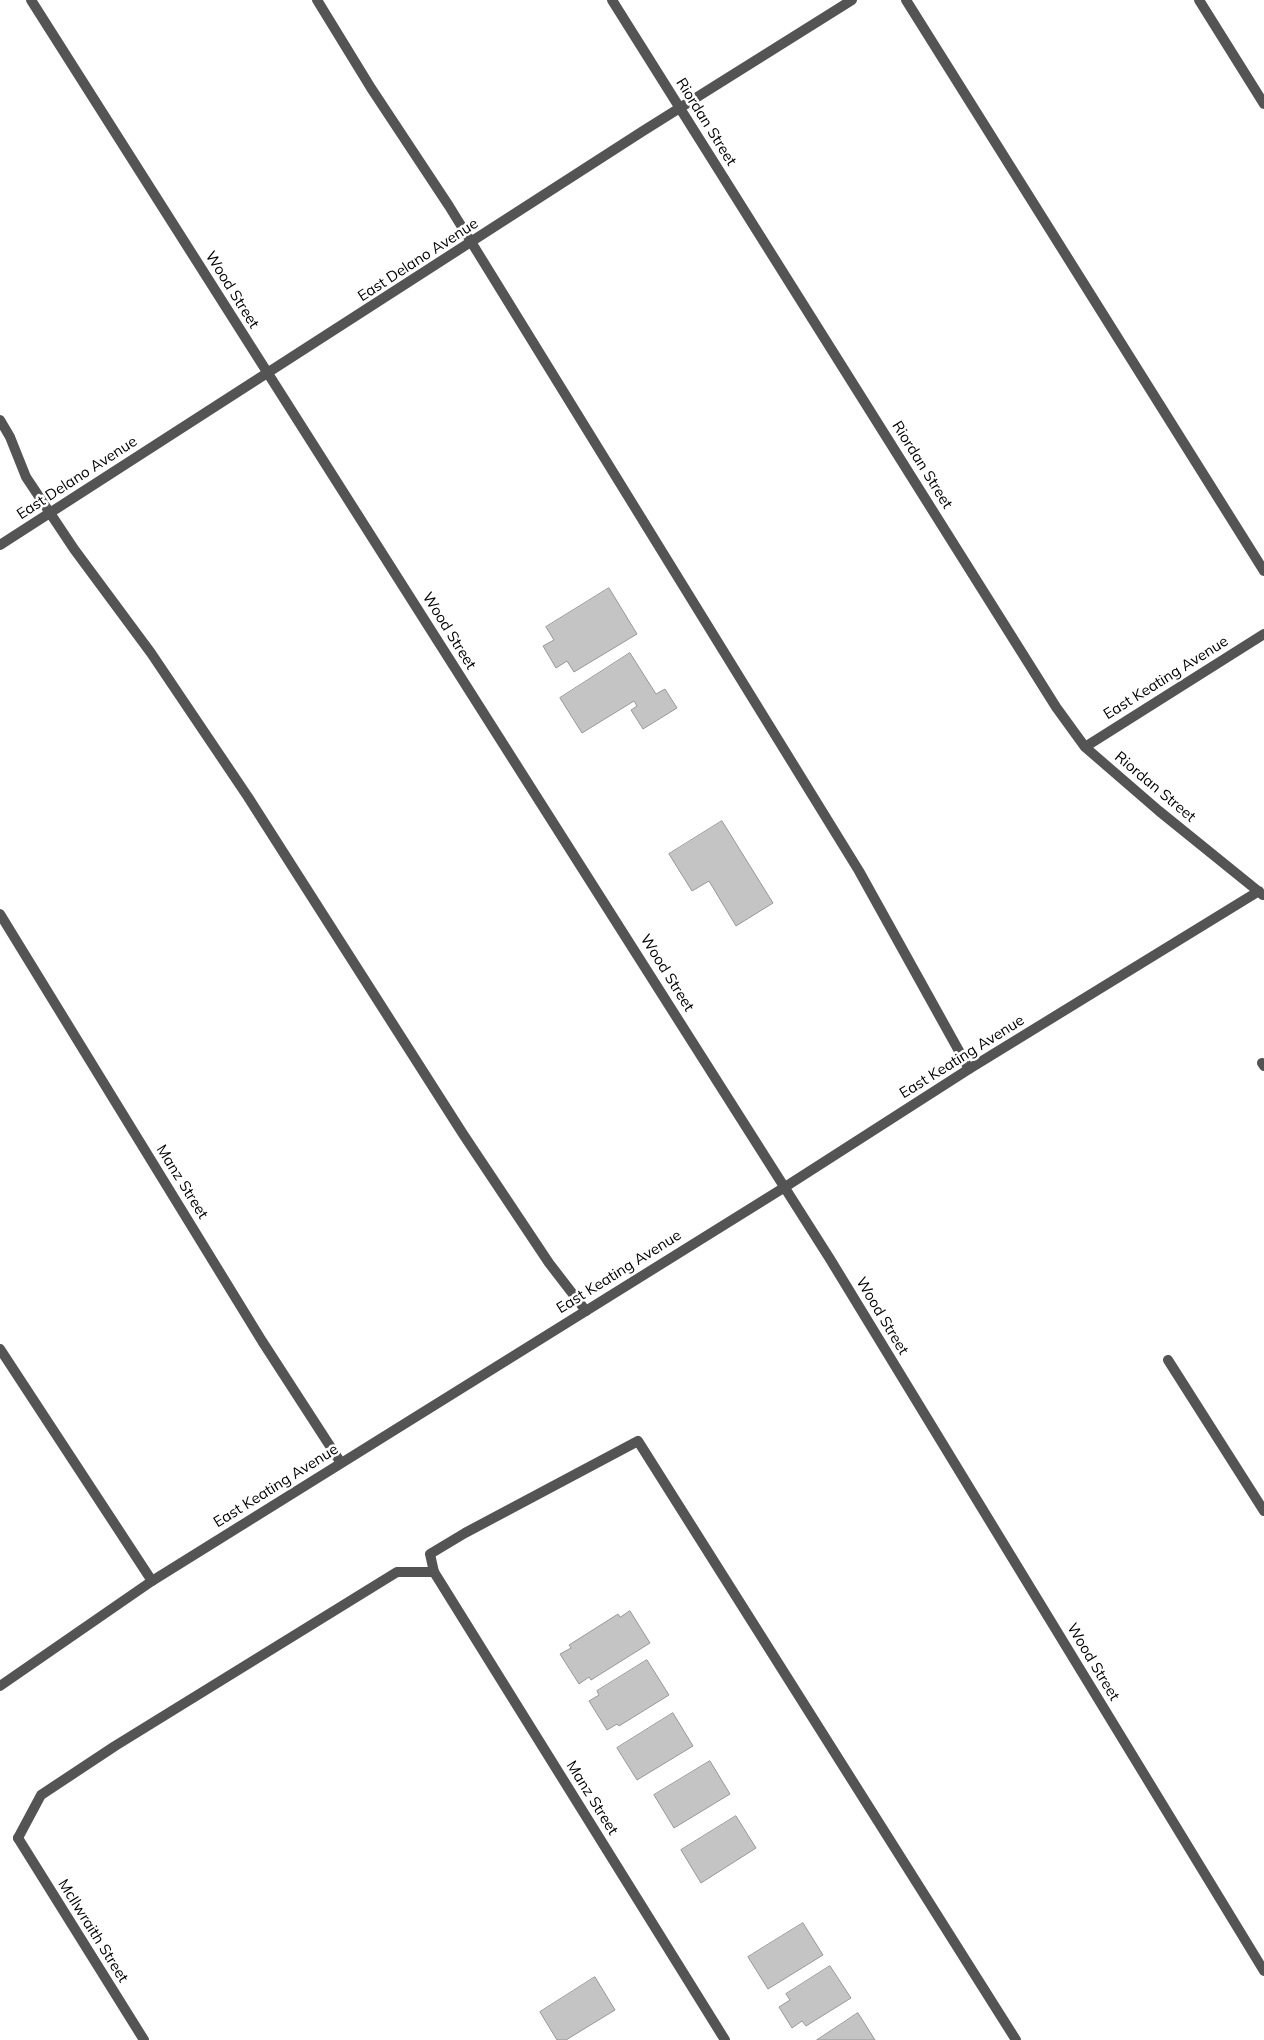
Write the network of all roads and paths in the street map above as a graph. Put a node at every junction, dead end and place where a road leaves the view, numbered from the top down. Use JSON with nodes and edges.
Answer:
{"nodes":[{"id":1,"x":31,"y":0,"type":"edge"},
{"id":2,"x":317,"y":0,"type":"edge"},
{"id":3,"x":612,"y":0,"type":"edge"},
{"id":4,"x":852,"y":0,"type":"edge"},
{"id":5,"x":906,"y":0,"type":"edge"},
{"id":6,"x":1199,"y":0,"type":"edge"},
{"id":7,"x":1264,"y":104,"type":"edge"},
{"id":8,"x":680,"y":108,"type":"junction"},
{"id":9,"x":471,"y":243,"type":"junction"},
{"id":10,"x":268,"y":374,"type":"junction"},
{"id":11,"x":0,"y":420,"type":"edge"},
{"id":12,"x":50,"y":513,"type":"junction"},
{"id":13,"x":0,"y":545,"type":"edge"},
{"id":14,"x":1264,"y":571,"type":"edge"},
{"id":15,"x":1264,"y":634,"type":"edge"},
{"id":16,"x":1085,"y":747,"type":"junction"},
{"id":17,"x":1261,"y":893,"type":"edge"},
{"id":18,"x":0,"y":914,"type":"edge"},
{"id":19,"x":969,"y":1069,"type":"junction"},
{"id":20,"x":785,"y":1187,"type":"junction"},
{"id":21,"x":586,"y":1311,"type":"junction"},
{"id":22,"x":0,"y":1349,"type":"edge"},
{"id":23,"x":1168,"y":1360,"type":"dead end"},
{"id":24,"x":341,"y":1463,"type":"junction"},
{"id":25,"x":1264,"y":1511,"type":"edge"},
{"id":26,"x":434,"y":1572,"type":"junction"},
{"id":27,"x":152,"y":1581,"type":"junction"},
{"id":28,"x":0,"y":1686,"type":"edge"},
{"id":29,"x":1264,"y":1971,"type":"edge"},
{"id":30,"x":144,"y":2040,"type":"edge"},
{"id":31,"x":725,"y":2040,"type":"edge"},
{"id":32,"x":1016,"y":2040,"type":"edge"}],
"edges":[{"from":1,"to":10,"type":"street","name":"Wood Street"},
{"from":2,"to":9,"type":"street"},
{"from":3,"to":8,"type":"street","name":"Riordan Street"},
{"from":4,"to":8,"type":"street","name":"East Delano Avenue"},
{"from":5,"to":14,"type":"street"},
{"from":6,"to":7,"type":"street"},
{"from":8,"to":9,"type":"street","name":"East Delano Avenue"},
{"from":8,"to":16,"type":"street","name":"Riordan Street"},
{"from":9,"to":10,"type":"street","name":"East Delano Avenue"},
{"from":9,"to":19,"type":"street"},
{"from":10,"to":12,"type":"street","name":"East Delano Avenue"},
{"from":10,"to":20,"type":"street","name":"Wood Street"},
{"from":11,"to":12,"type":"street"},
{"from":12,"to":13,"type":"street","name":"East Delano Avenue"},
{"from":12,"to":21,"type":"street"},
{"from":15,"to":16,"type":"street","name":"East Keating Avenue"},
{"from":16,"to":17,"type":"street","name":"Riordan Street"},
{"from":17,"to":19,"type":"street","name":"East Keating Avenue"},
{"from":18,"to":24,"type":"street","name":"Manz Street"},
{"from":19,"to":20,"type":"street","name":"East Keating Avenue"},
{"from":20,"to":21,"type":"street","name":"East Keating Avenue"},
{"from":20,"to":29,"type":"street","name":"Wood Street"},
{"from":21,"to":24,"type":"street","name":"East Keating Avenue"},
{"from":22,"to":27,"type":"street"},
{"from":23,"to":25,"type":"street"},
{"from":24,"to":27,"type":"street","name":"East Keating Avenue"},
{"from":26,"to":30,"type":"street","name":"McIlwraith Street"},
{"from":26,"to":31,"type":"street","name":"Manz Street"},
{"from":26,"to":32,"type":"street"},
{"from":27,"to":28,"type":"street","name":"East Keating Avenue"}]}
